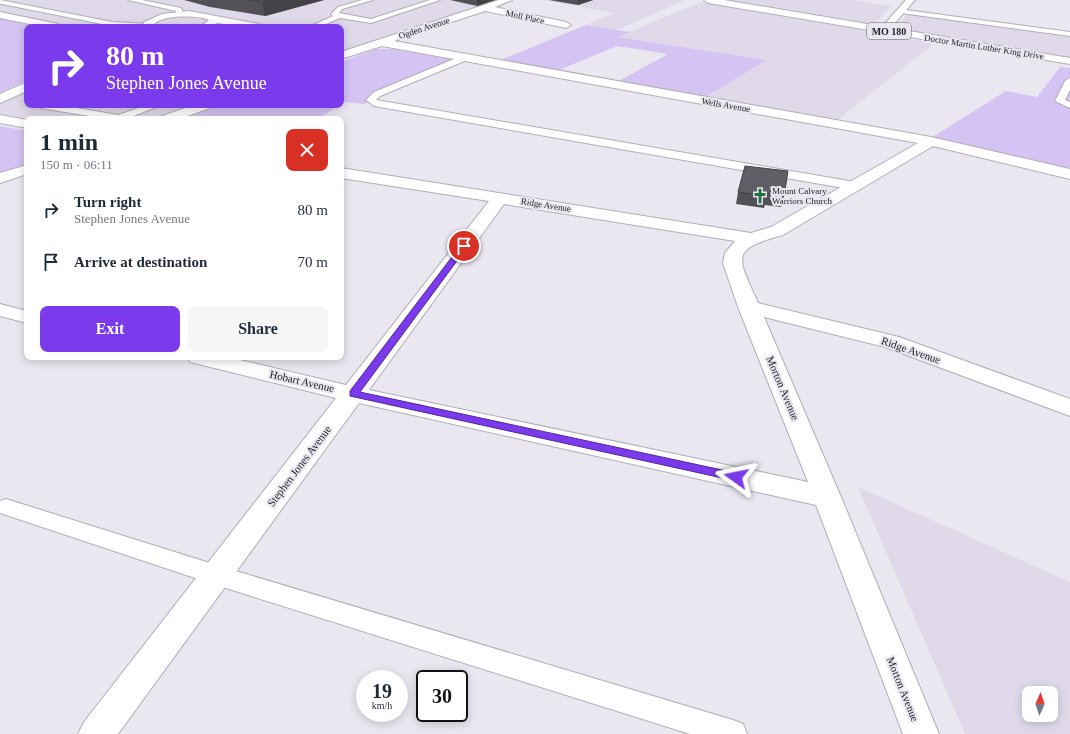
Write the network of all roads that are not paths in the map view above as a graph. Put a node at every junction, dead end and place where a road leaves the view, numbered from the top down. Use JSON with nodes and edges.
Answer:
{"nodes":[{"id":1,"x":4,"y":0,"type":"edge"},
{"id":2,"x":131,"y":0,"type":"edge"},
{"id":3,"x":370,"y":0,"type":"edge"},
{"id":4,"x":438,"y":0,"type":"edge"},
{"id":5,"x":508,"y":0,"type":"edge"},
{"id":6,"x":708,"y":0,"type":"edge"},
{"id":7,"x":911,"y":0,"type":"edge"},
{"id":8,"x":484,"y":8,"type":"junction"},
{"id":9,"x":901,"y":11,"type":"junction"},
{"id":10,"x":180,"y":14,"type":"junction"},
{"id":11,"x":0,"y":15,"type":"edge"},
{"id":12,"x":339,"y":16,"type":"junction"},
{"id":13,"x":215,"y":20,"type":"junction"},
{"id":14,"x":44,"y":24,"type":"edge"},
{"id":15,"x":112,"y":24,"type":"edge"},
{"id":16,"x":149,"y":24,"type":"edge"},
{"id":17,"x":209,"y":24,"type":"edge"},
{"id":18,"x":240,"y":24,"type":"edge"},
{"id":19,"x":320,"y":24,"type":"edge"},
{"id":20,"x":566,"y":25,"type":"dead end"},
{"id":21,"x":884,"y":30,"type":"junction"},
{"id":22,"x":1070,"y":34,"type":"edge"},
{"id":23,"x":348,"y":42,"type":"dead end"},
{"id":24,"x":375,"y":44,"type":"junction"},
{"id":25,"x":344,"y":55,"type":"edge"},
{"id":26,"x":464,"y":58,"type":"junction"},
{"id":27,"x":1070,"y":61,"type":"edge"},
{"id":28,"x":1068,"y":84,"type":"edge"},
{"id":29,"x":24,"y":87,"type":"edge"},
{"id":30,"x":0,"y":98,"type":"edge"},
{"id":31,"x":1070,"y":105,"type":"edge"},
{"id":32,"x":59,"y":108,"type":"edge"},
{"id":33,"x":147,"y":108,"type":"edge"},
{"id":34,"x":198,"y":108,"type":"edge"},
{"id":35,"x":107,"y":116,"type":"edge"},
{"id":36,"x":125,"y":116,"type":"edge"},
{"id":37,"x":175,"y":116,"type":"edge"},
{"id":38,"x":0,"y":120,"type":"edge"},
{"id":39,"x":24,"y":124,"type":"edge"},
{"id":40,"x":931,"y":141,"type":"junction"},
{"id":41,"x":24,"y":170,"type":"edge"},
{"id":42,"x":344,"y":173,"type":"edge"},
{"id":43,"x":1070,"y":174,"type":"edge"},
{"id":44,"x":0,"y":178,"type":"edge"},
{"id":45,"x":855,"y":186,"type":"junction"},
{"id":46,"x":501,"y":197,"type":"junction"},
{"id":47,"x":751,"y":238,"type":"junction"},
{"id":48,"x":748,"y":307,"type":"junction"},
{"id":49,"x":0,"y":310,"type":"edge"},
{"id":50,"x":24,"y":316,"type":"edge"},
{"id":51,"x":211,"y":360,"type":"edge"},
{"id":52,"x":353,"y":394,"type":"junction"},
{"id":53,"x":1070,"y":408,"type":"edge"},
{"id":54,"x":828,"y":498,"type":"junction"},
{"id":55,"x":6,"y":507,"type":"dead end"},
{"id":56,"x":216,"y":575,"type":"junction"},
{"id":57,"x":96,"y":734,"type":"edge"},
{"id":58,"x":733,"y":734,"type":"edge"},
{"id":59,"x":921,"y":734,"type":"edge"}],
"edges":[{"from":1,"to":15,"type":"lane"},
{"from":2,"to":10,"type":"lane"},
{"from":3,"to":12,"type":"lane"},
{"from":4,"to":12,"type":"lane"},
{"from":5,"to":8,"type":"street","name":"Ogden Avenue"},
{"from":6,"to":21,"type":"street","name":"Doctor Martin Luther King Drive","number":"MO 180"},
{"from":7,"to":9,"type":"street"},
{"from":8,"to":20,"type":"street","name":"Moll Place"},
{"from":8,"to":24,"type":"street","name":"Ogden Avenue"},
{"from":9,"to":21,"type":"street"},
{"from":9,"to":22,"type":"lane"},
{"from":10,"to":13,"type":"street"},
{"from":10,"to":16,"type":"street"},
{"from":11,"to":14,"type":"street"},
{"from":12,"to":19,"type":"lane"},
{"from":13,"to":17,"type":"street"},
{"from":13,"to":18,"type":"street"},
{"from":21,"to":27,"type":"street","name":"Doctor Martin Luther King Drive","number":"MO 180"},
{"from":23,"to":24,"type":"street","name":"Wells Avenue"},
{"from":24,"to":25,"type":"street","name":"Ogden Avenue"},
{"from":24,"to":26,"type":"street","name":"Wells Avenue"},
{"from":26,"to":40,"type":"street","name":"Wells Avenue"},
{"from":26,"to":45,"type":"lane"},
{"from":28,"to":31,"type":"lane"},
{"from":29,"to":30,"type":"street"},
{"from":32,"to":35,"type":"lane"},
{"from":33,"to":36,"type":"lane"},
{"from":34,"to":37,"type":"street"},
{"from":38,"to":39,"type":"street"},
{"from":40,"to":43,"type":"street","name":"Wells Avenue"},
{"from":40,"to":45,"type":"street","name":"Morton Avenue"},
{"from":41,"to":44,"type":"street"},
{"from":42,"to":46,"type":"street","name":"Ridge Avenue"},
{"from":45,"to":47,"type":"street","name":"Morton Avenue"},
{"from":46,"to":47,"type":"street","name":"Ridge Avenue"},
{"from":46,"to":52,"type":"street","name":"Stephen Jones Avenue"},
{"from":47,"to":48,"type":"street","name":"Morton Avenue"},
{"from":48,"to":53,"type":"street","name":"Ridge Avenue"},
{"from":48,"to":54,"type":"street","name":"Morton Avenue"},
{"from":49,"to":50,"type":"street"},
{"from":51,"to":52,"type":"street","name":"Hobart Avenue"},
{"from":52,"to":54,"type":"street","name":"Hobart Avenue"},
{"from":52,"to":56,"type":"street","name":"Stephen Jones Avenue"},
{"from":54,"to":59,"type":"street","name":"Morton Avenue"},
{"from":55,"to":56,"type":"lane"},
{"from":56,"to":57,"type":"street","name":"Stephen Jones Avenue"},
{"from":56,"to":58,"type":"lane"}]}
